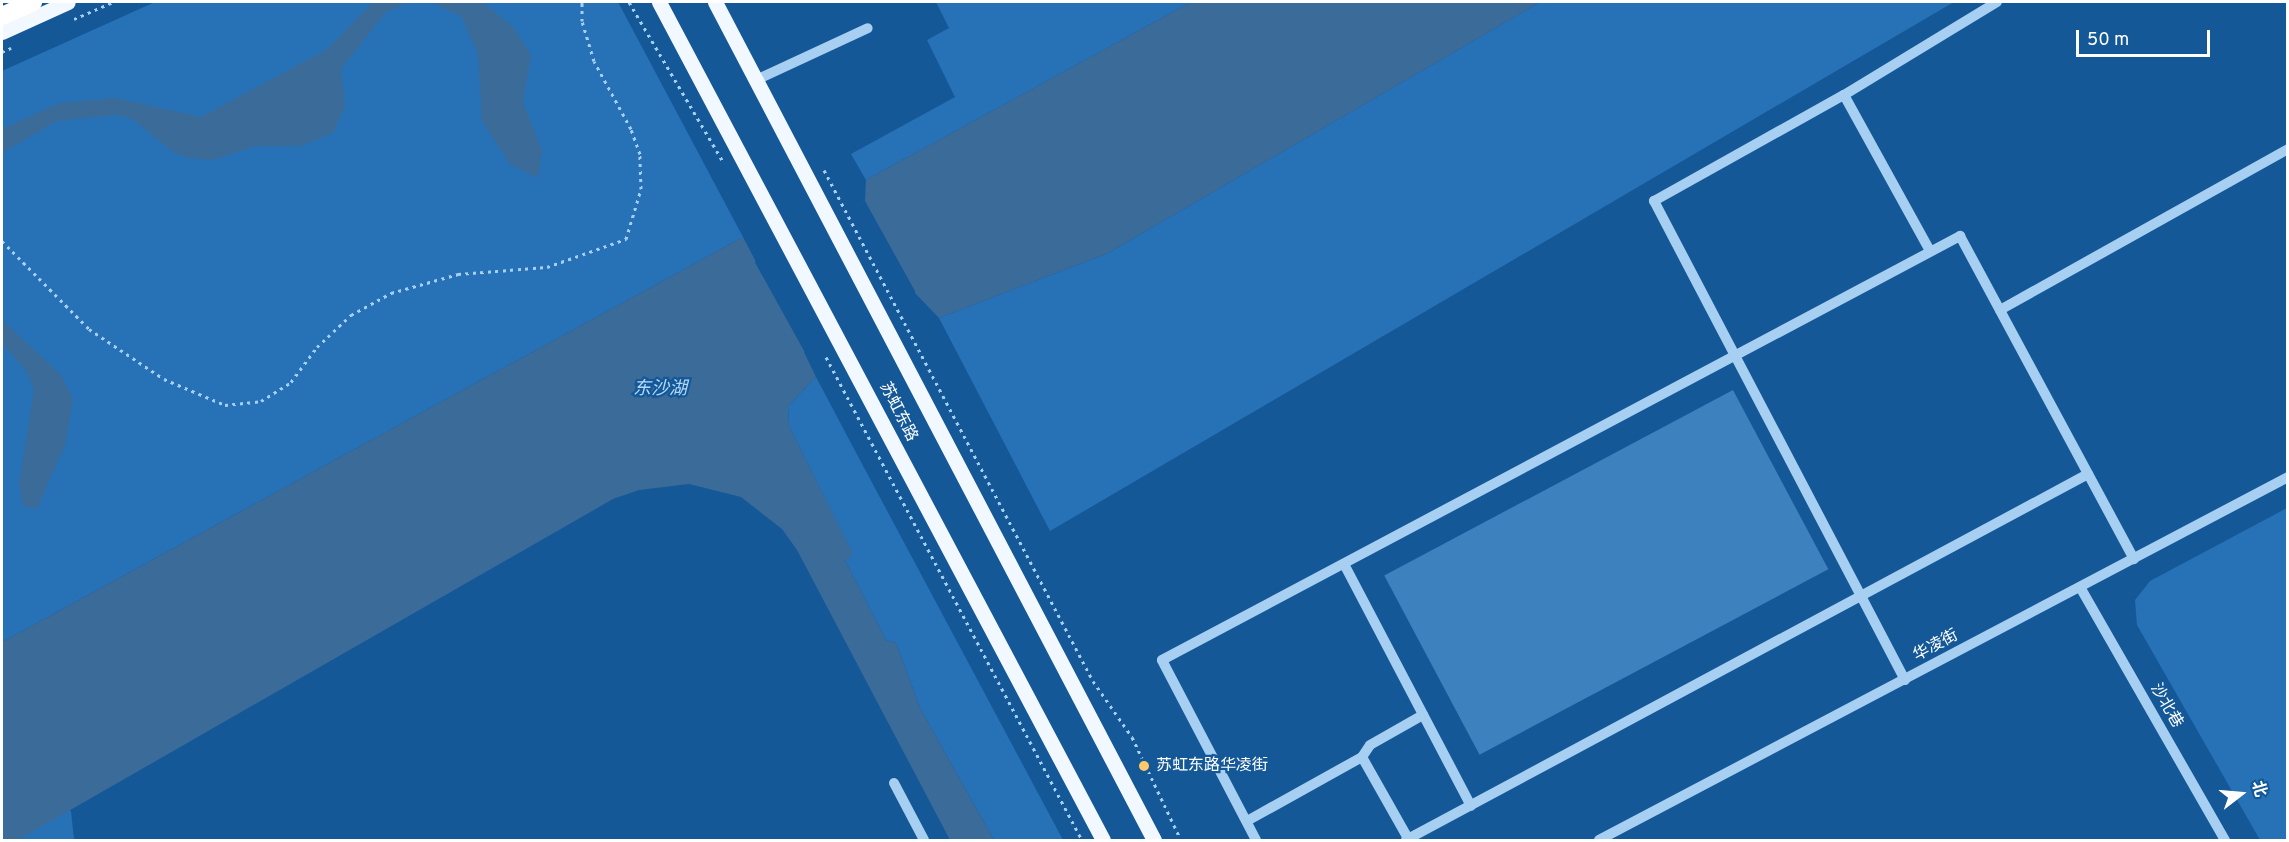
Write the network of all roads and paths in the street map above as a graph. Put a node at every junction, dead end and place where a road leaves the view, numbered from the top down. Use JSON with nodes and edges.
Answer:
{"nodes":[{"id":1,"x":33,"y":2,"type":"edge"},
{"id":2,"x":68,"y":2,"type":"edge"},
{"id":3,"x":582,"y":2,"type":"edge"},
{"id":4,"x":629,"y":2,"type":"edge"},
{"id":5,"x":660,"y":2,"type":"edge"},
{"id":6,"x":715,"y":2,"type":"edge"},
{"id":7,"x":1997,"y":2,"type":"edge"},
{"id":8,"x":2,"y":16,"type":"edge"},
{"id":9,"x":868,"y":28,"type":"dead end"},
{"id":10,"x":2,"y":32,"type":"edge"},
{"id":11,"x":756,"y":80,"type":"junction"},
{"id":12,"x":1844,"y":95,"type":"junction"},
{"id":13,"x":2288,"y":150,"type":"edge"},
{"id":14,"x":728,"y":172,"type":"dead end"},
{"id":15,"x":846,"y":211,"type":"dead end"},
{"id":16,"x":2,"y":241,"type":"edge"},
{"id":17,"x":1930,"y":251,"type":"junction"},
{"id":18,"x":2000,"y":310,"type":"junction"},
{"id":19,"x":825,"y":354,"type":"dead end"},
{"id":20,"x":1734,"y":357,"type":"junction"},
{"id":21,"x":2088,"y":474,"type":"junction"},
{"id":22,"x":2288,"y":477,"type":"edge"},
{"id":23,"x":2134,"y":559,"type":"junction"},
{"id":24,"x":1344,"y":564,"type":"junction"},
{"id":25,"x":2080,"y":587,"type":"junction"},
{"id":26,"x":1861,"y":599,"type":"junction"},
{"id":27,"x":1905,"y":680,"type":"junction"},
{"id":28,"x":1423,"y":715,"type":"junction"},
{"id":29,"x":1362,"y":757,"type":"junction"},
{"id":30,"x":894,"y":783,"type":"dead end"},
{"id":31,"x":1471,"y":806,"type":"junction"},
{"id":32,"x":1247,"y":821,"type":"junction"},
{"id":33,"x":924,"y":840,"type":"edge"},
{"id":34,"x":1082,"y":840,"type":"edge"},
{"id":35,"x":1103,"y":840,"type":"edge"},
{"id":36,"x":1154,"y":840,"type":"edge"},
{"id":37,"x":1181,"y":840,"type":"edge"},
{"id":38,"x":1256,"y":840,"type":"edge"},
{"id":39,"x":1408,"y":840,"type":"edge"},
{"id":40,"x":1599,"y":840,"type":"edge"},
{"id":41,"x":2225,"y":840,"type":"edge"}],
"edges":[{"from":1,"to":8,"type":"highway"},
{"from":2,"to":10,"type":"main road"},
{"from":3,"to":16,"type":"path"},
{"from":4,"to":14,"type":"path"},
{"from":5,"to":35,"type":"main road","name":"苏虹东路"},
{"from":6,"to":11,"type":"main road","name":"苏虹东路"},
{"from":7,"to":12,"type":"street"},
{"from":9,"to":11,"type":"street"},
{"from":11,"to":36,"type":"main road","name":"苏虹东路"},
{"from":12,"to":17,"type":"street"},
{"from":12,"to":20,"type":"street"},
{"from":13,"to":18,"type":"street"},
{"from":15,"to":37,"type":"path"},
{"from":17,"to":18,"type":"street"},
{"from":17,"to":20,"type":"street"},
{"from":18,"to":21,"type":"street"},
{"from":19,"to":34,"type":"path"},
{"from":20,"to":24,"type":"street"},
{"from":20,"to":26,"type":"street"},
{"from":21,"to":23,"type":"street"},
{"from":21,"to":26,"type":"street"},
{"from":22,"to":23,"type":"street","name":"华凌街"},
{"from":23,"to":25,"type":"street","name":"华凌街"},
{"from":24,"to":28,"type":"street"},
{"from":24,"to":32,"type":"street"},
{"from":25,"to":27,"type":"street","name":"华凌街"},
{"from":25,"to":41,"type":"street","name":"沙北巷"},
{"from":26,"to":27,"type":"street"},
{"from":26,"to":31,"type":"street"},
{"from":27,"to":40,"type":"street","name":"华凌街"},
{"from":28,"to":29,"type":"street"},
{"from":28,"to":31,"type":"street"},
{"from":29,"to":32,"type":"street"},
{"from":29,"to":39,"type":"street"},
{"from":30,"to":33,"type":"street"},
{"from":31,"to":39,"type":"street"},
{"from":32,"to":38,"type":"street"}]}
